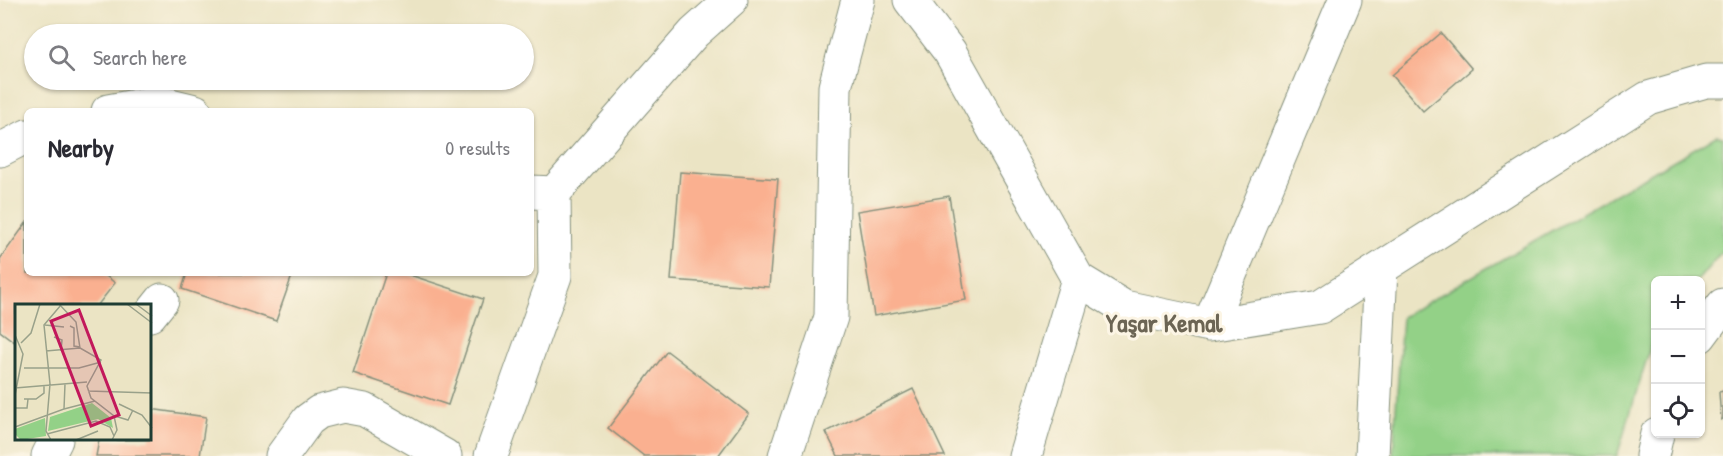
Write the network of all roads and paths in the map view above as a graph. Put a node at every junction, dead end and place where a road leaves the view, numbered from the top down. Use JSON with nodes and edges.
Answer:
{"nodes":[{"id":1,"x":731,"y":0,"type":"edge"},
{"id":2,"x":858,"y":0,"type":"edge"},
{"id":3,"x":910,"y":0,"type":"edge"},
{"id":4,"x":1345,"y":0,"type":"edge"},
{"id":5,"x":1717,"y":75,"type":"edge"},
{"id":6,"x":125,"y":108,"type":"edge"},
{"id":7,"x":183,"y":108,"type":"edge"},
{"id":8,"x":24,"y":138,"type":"edge"},
{"id":9,"x":0,"y":150,"type":"edge"},
{"id":10,"x":539,"y":199,"type":"edge"},
{"id":11,"x":1381,"y":268,"type":"junction"},
{"id":12,"x":1078,"y":279,"type":"junction"},
{"id":13,"x":1723,"y":305,"type":"edge"},
{"id":14,"x":1209,"y":325,"type":"junction"},
{"id":15,"x":1705,"y":330,"type":"edge"},
{"id":16,"x":1656,"y":438,"type":"edge"},
{"id":17,"x":56,"y":441,"type":"edge"},
{"id":18,"x":48,"y":456,"type":"edge"},
{"id":19,"x":282,"y":456,"type":"edge"},
{"id":20,"x":445,"y":456,"type":"edge"},
{"id":21,"x":491,"y":456,"type":"edge"},
{"id":22,"x":785,"y":456,"type":"edge"},
{"id":23,"x":1025,"y":456,"type":"edge"},
{"id":24,"x":1372,"y":456,"type":"edge"},
{"id":25,"x":1652,"y":456,"type":"edge"}],
"edges":[{"from":1,"to":10,"type":"street"},
{"from":2,"to":22,"type":"street"},
{"from":3,"to":12,"type":"street"},
{"from":4,"to":14,"type":"street"},
{"from":5,"to":11,"type":"street"},
{"from":6,"to":7,"type":"street"},
{"from":8,"to":9,"type":"street"},
{"from":10,"to":21,"type":"street"},
{"from":11,"to":14,"type":"street"},
{"from":11,"to":24,"type":"street"},
{"from":12,"to":14,"type":"street"},
{"from":12,"to":23,"type":"street"},
{"from":13,"to":15,"type":"street"},
{"from":16,"to":25,"type":"street"},
{"from":17,"to":18,"type":"street"},
{"from":19,"to":20,"type":"street"}]}
